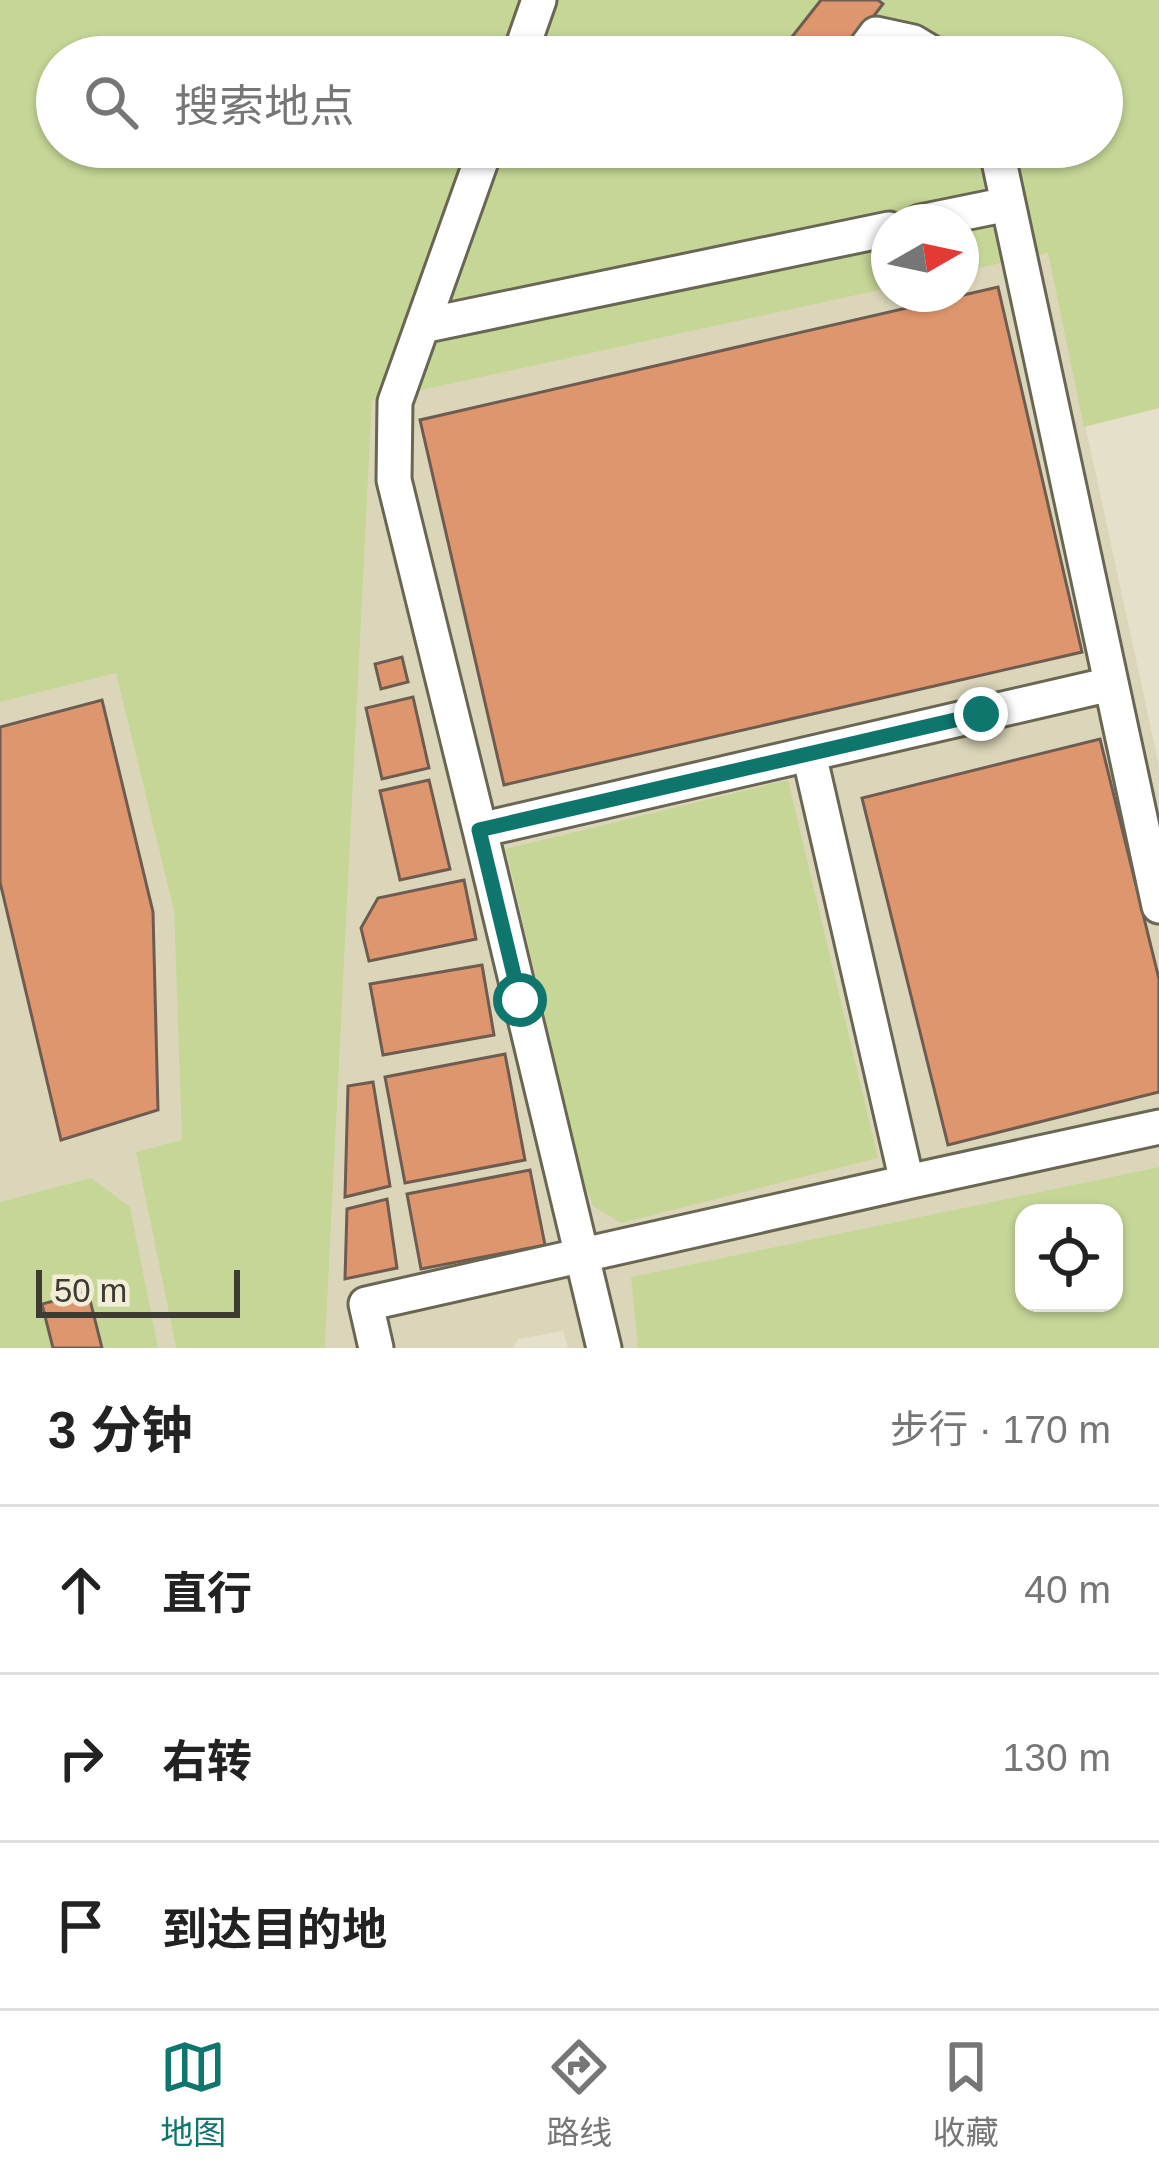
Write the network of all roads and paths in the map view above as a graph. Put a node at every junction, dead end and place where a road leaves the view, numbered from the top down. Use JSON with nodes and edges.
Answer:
{"nodes":[{"id":1,"x":539,"y":0,"type":"edge"},
{"id":2,"x":526,"y":36,"type":"edge"},
{"id":3,"x":478,"y":168,"type":"edge"},
{"id":4,"x":1000,"y":168,"type":"edge"},
{"id":5,"x":1008,"y":204,"type":"junction"},
{"id":6,"x":979,"y":210,"type":"edge"},
{"id":7,"x":871,"y":233,"type":"edge"},
{"id":8,"x":422,"y":326,"type":"junction"},
{"id":9,"x":1111,"y":684,"type":"junction"},
{"id":10,"x":809,"y":754,"type":"junction"},
{"id":11,"x":479,"y":830,"type":"junction"},
{"id":12,"x":1159,"y":906,"type":"edge"},
{"id":13,"x":1159,"y":1127,"type":"edge"},
{"id":14,"x":907,"y":1182,"type":"junction"},
{"id":15,"x":581,"y":1255,"type":"junction"},
{"id":16,"x":376,"y":1348,"type":"edge"},
{"id":17,"x":604,"y":1348,"type":"edge"}],
"edges":[{"from":1,"to":2,"type":"lane"},
{"from":3,"to":8,"type":"lane"},
{"from":4,"to":5,"type":"lane"},
{"from":5,"to":6,"type":"lane"},
{"from":5,"to":9,"type":"lane"},
{"from":7,"to":8,"type":"lane"},
{"from":8,"to":11,"type":"lane"},
{"from":9,"to":10,"type":"lane"},
{"from":9,"to":12,"type":"lane"},
{"from":10,"to":11,"type":"lane"},
{"from":10,"to":14,"type":"lane"},
{"from":11,"to":15,"type":"lane"},
{"from":13,"to":14,"type":"lane"},
{"from":14,"to":15,"type":"lane"},
{"from":15,"to":16,"type":"lane"},
{"from":15,"to":17,"type":"lane"}]}
